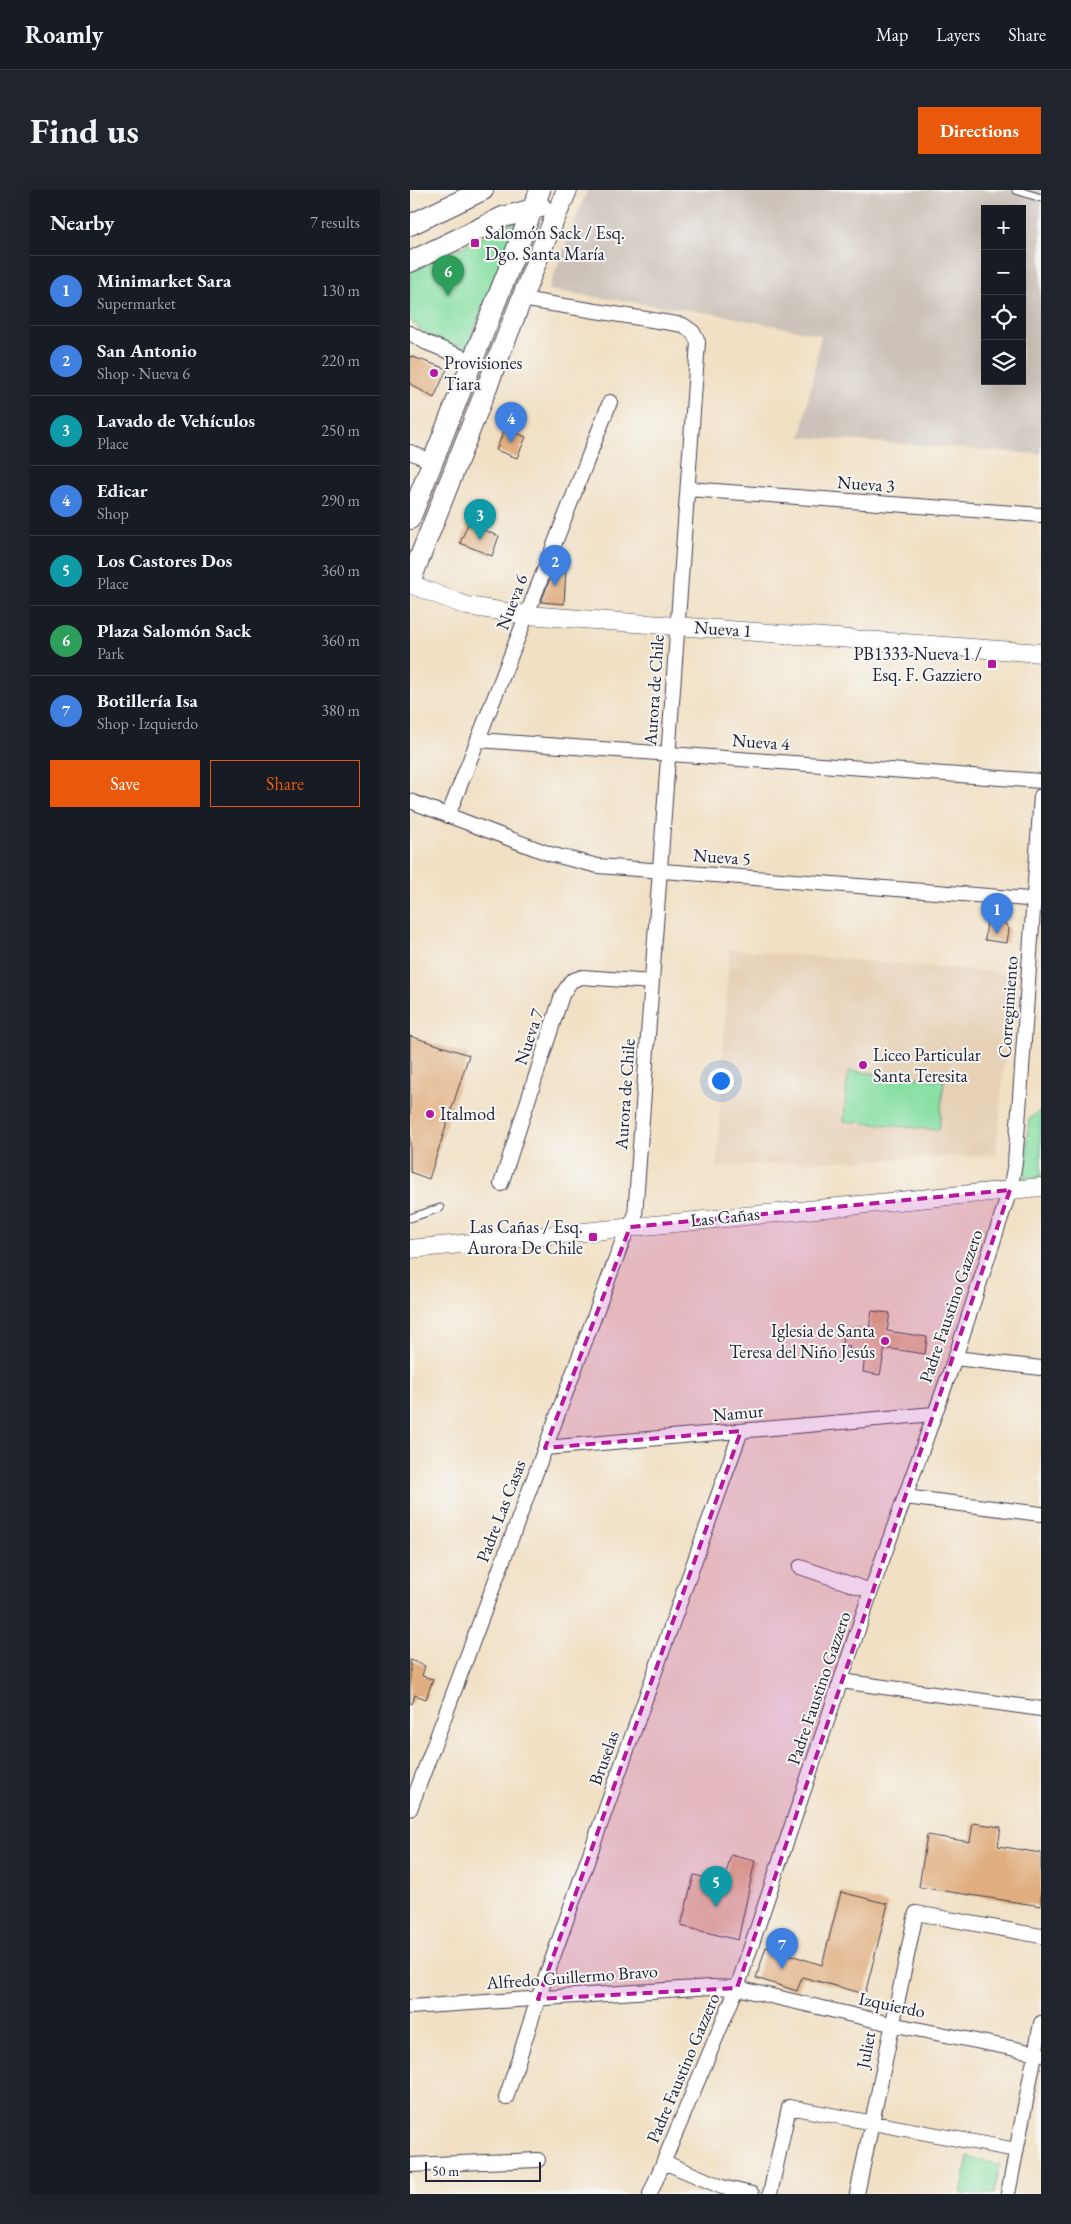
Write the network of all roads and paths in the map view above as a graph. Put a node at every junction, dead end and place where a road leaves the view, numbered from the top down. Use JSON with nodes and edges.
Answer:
{"nodes":[{"id":1,"x":483,"y":190,"type":"edge"},
{"id":2,"x":540,"y":190,"type":"edge"},
{"id":3,"x":1016,"y":190,"type":"edge"},
{"id":4,"x":562,"y":193,"type":"edge"},
{"id":5,"x":1041,"y":198,"type":"edge"},
{"id":6,"x":532,"y":209,"type":"junction"},
{"id":7,"x":410,"y":225,"type":"edge"},
{"id":8,"x":410,"y":262,"type":"edge"},
{"id":9,"x":522,"y":299,"type":"junction"},
{"id":10,"x":410,"y":333,"type":"edge"},
{"id":11,"x":472,"y":361,"type":"junction"},
{"id":12,"x":610,"y":402,"type":"dead end"},
{"id":13,"x":410,"y":452,"type":"edge"},
{"id":14,"x":433,"y":462,"type":"junction"},
{"id":15,"x":688,"y":489,"type":"junction"},
{"id":16,"x":1041,"y":515,"type":"edge"},
{"id":17,"x":410,"y":519,"type":"edge"},
{"id":18,"x":410,"y":583,"type":"edge"},
{"id":19,"x":527,"y":615,"type":"junction"},
{"id":20,"x":678,"y":626,"type":"junction"},
{"id":21,"x":1041,"y":652,"type":"edge"},
{"id":22,"x":478,"y":740,"type":"junction"},
{"id":23,"x":669,"y":754,"type":"junction"},
{"id":24,"x":1041,"y":781,"type":"edge"},
{"id":25,"x":1041,"y":796,"type":"edge"},
{"id":26,"x":410,"y":801,"type":"edge"},
{"id":27,"x":448,"y":816,"type":"junction"},
{"id":28,"x":660,"y":871,"type":"junction"},
{"id":29,"x":1037,"y":900,"type":"edge"},
{"id":30,"x":652,"y":982,"type":"junction"},
{"id":31,"x":501,"y":1184,"type":"dead end"},
{"id":32,"x":1041,"y":1187,"type":"edge"},
{"id":33,"x":1010,"y":1190,"type":"junction"},
{"id":34,"x":440,"y":1208,"type":"dead end"},
{"id":35,"x":410,"y":1218,"type":"edge"},
{"id":36,"x":630,"y":1227,"type":"junction"},
{"id":37,"x":410,"y":1249,"type":"edge"},
{"id":38,"x":954,"y":1358,"type":"junction"},
{"id":39,"x":1041,"y":1368,"type":"edge"},
{"id":40,"x":934,"y":1414,"type":"junction"},
{"id":41,"x":741,"y":1432,"type":"junction"},
{"id":42,"x":545,"y":1448,"type":"junction"},
{"id":43,"x":905,"y":1497,"type":"junction"},
{"id":44,"x":1041,"y":1514,"type":"edge"},
{"id":45,"x":800,"y":1567,"type":"dead end"},
{"id":46,"x":871,"y":1591,"type":"junction"},
{"id":47,"x":841,"y":1681,"type":"junction"},
{"id":48,"x":1041,"y":1708,"type":"edge"},
{"id":49,"x":410,"y":1806,"type":"edge"},
{"id":50,"x":1041,"y":1936,"type":"edge"},
{"id":51,"x":737,"y":1988,"type":"junction"},
{"id":52,"x":538,"y":1999,"type":"junction"},
{"id":53,"x":410,"y":2007,"type":"edge"},
{"id":54,"x":1041,"y":2023,"type":"edge"},
{"id":55,"x":891,"y":2024,"type":"junction"},
{"id":56,"x":1038,"y":2053,"type":"edge"},
{"id":57,"x":506,"y":2098,"type":"dead end"},
{"id":58,"x":871,"y":2122,"type":"junction"},
{"id":59,"x":1016,"y":2150,"type":"junction"},
{"id":60,"x":538,"y":2160,"type":"dead end"},
{"id":61,"x":664,"y":2162,"type":"junction"},
{"id":62,"x":410,"y":2165,"type":"edge"},
{"id":63,"x":650,"y":2194,"type":"edge"},
{"id":64,"x":752,"y":2194,"type":"edge"},
{"id":65,"x":770,"y":2194,"type":"edge"},
{"id":66,"x":857,"y":2194,"type":"edge"},
{"id":67,"x":1008,"y":2194,"type":"edge"}],
"edges":[{"from":1,"to":7,"type":"main road"},
{"from":2,"to":6,"type":"main road"},
{"from":3,"to":5,"type":"lane"},
{"from":4,"to":6,"type":"main road"},
{"from":4,"to":9,"type":"main road"},
{"from":6,"to":8,"type":"main road"},
{"from":6,"to":11,"type":"main road"},
{"from":9,"to":15,"type":"street","name":"Aurora de Chile"},
{"from":9,"to":18,"type":"main road"},
{"from":10,"to":11,"type":"street"},
{"from":11,"to":14,"type":"main road"},
{"from":12,"to":19,"type":"street","name":"Nueva 6"},
{"from":13,"to":14,"type":"street"},
{"from":14,"to":17,"type":"main road"},
{"from":15,"to":16,"type":"street","name":"Nueva 3"},
{"from":15,"to":20,"type":"street","name":"Aurora de Chile"},
{"from":18,"to":19,"type":"street","name":"Nueva 1"},
{"from":19,"to":20,"type":"street","name":"Nueva 1"},
{"from":19,"to":22,"type":"street","name":"Nueva 6"},
{"from":20,"to":21,"type":"street","name":"Nueva 1"},
{"from":20,"to":23,"type":"street","name":"Aurora de Chile"},
{"from":22,"to":23,"type":"street","name":"Nueva 4"},
{"from":22,"to":27,"type":"street","name":"Nueva 6"},
{"from":23,"to":24,"type":"street","name":"Nueva 4"},
{"from":23,"to":28,"type":"street","name":"Aurora de Chile"},
{"from":25,"to":29,"type":"street","name":"Corregimiento"},
{"from":26,"to":27,"type":"street","name":"Nueva 5"},
{"from":27,"to":28,"type":"street","name":"Nueva 5"},
{"from":28,"to":29,"type":"street","name":"Nueva 5"},
{"from":28,"to":30,"type":"street","name":"Aurora de Chile"},
{"from":29,"to":33,"type":"street","name":"Corregimiento"},
{"from":30,"to":31,"type":"street","name":"Nueva 7"},
{"from":30,"to":36,"type":"street","name":"Aurora de Chile"},
{"from":32,"to":33,"type":"street","name":"Las Cañas"},
{"from":33,"to":36,"type":"street","name":"Las Cañas"},
{"from":33,"to":38,"type":"street","name":"Padre Faustino Gazzero"},
{"from":34,"to":35,"type":"lane"},
{"from":36,"to":37,"type":"street","name":"Las Cañas"},
{"from":36,"to":42,"type":"street","name":"Padre Las Casas"},
{"from":38,"to":39,"type":"street"},
{"from":38,"to":40,"type":"street","name":"Padre Faustino Gazzero"},
{"from":40,"to":41,"type":"street","name":"Namur"},
{"from":40,"to":43,"type":"street","name":"Padre Faustino Gazzero"},
{"from":41,"to":42,"type":"street","name":"Namur"},
{"from":41,"to":52,"type":"street","name":"Bruselas"},
{"from":42,"to":49,"type":"street","name":"Padre Las Casas"},
{"from":43,"to":44,"type":"street"},
{"from":43,"to":46,"type":"street","name":"Padre Faustino Gazzero"},
{"from":45,"to":46,"type":"street"},
{"from":46,"to":47,"type":"street","name":"Padre Faustino Gazzero"},
{"from":47,"to":48,"type":"street"},
{"from":47,"to":51,"type":"street","name":"Padre Faustino Gazzero"},
{"from":50,"to":55,"type":"street","name":"Juliet"},
{"from":51,"to":52,"type":"street","name":"Alfredo Guillermo Bravo"},
{"from":51,"to":55,"type":"street","name":"Izquierdo"},
{"from":51,"to":61,"type":"street","name":"Padre Faustino Gazzero"},
{"from":52,"to":53,"type":"street","name":"Alfredo Guillermo Bravo"},
{"from":52,"to":57,"type":"street","name":"Bruselas"},
{"from":54,"to":56,"type":"street"},
{"from":55,"to":56,"type":"street","name":"Izquierdo"},
{"from":55,"to":58,"type":"street","name":"Juliet"},
{"from":56,"to":59,"type":"street"},
{"from":58,"to":59,"type":"street"},
{"from":58,"to":65,"type":"street"},
{"from":58,"to":66,"type":"street","name":"Juliet"},
{"from":59,"to":67,"type":"street"},
{"from":60,"to":62,"type":"street"},
{"from":61,"to":63,"type":"street","name":"Padre Faustino Gazzero"},
{"from":61,"to":64,"type":"street"}]}
